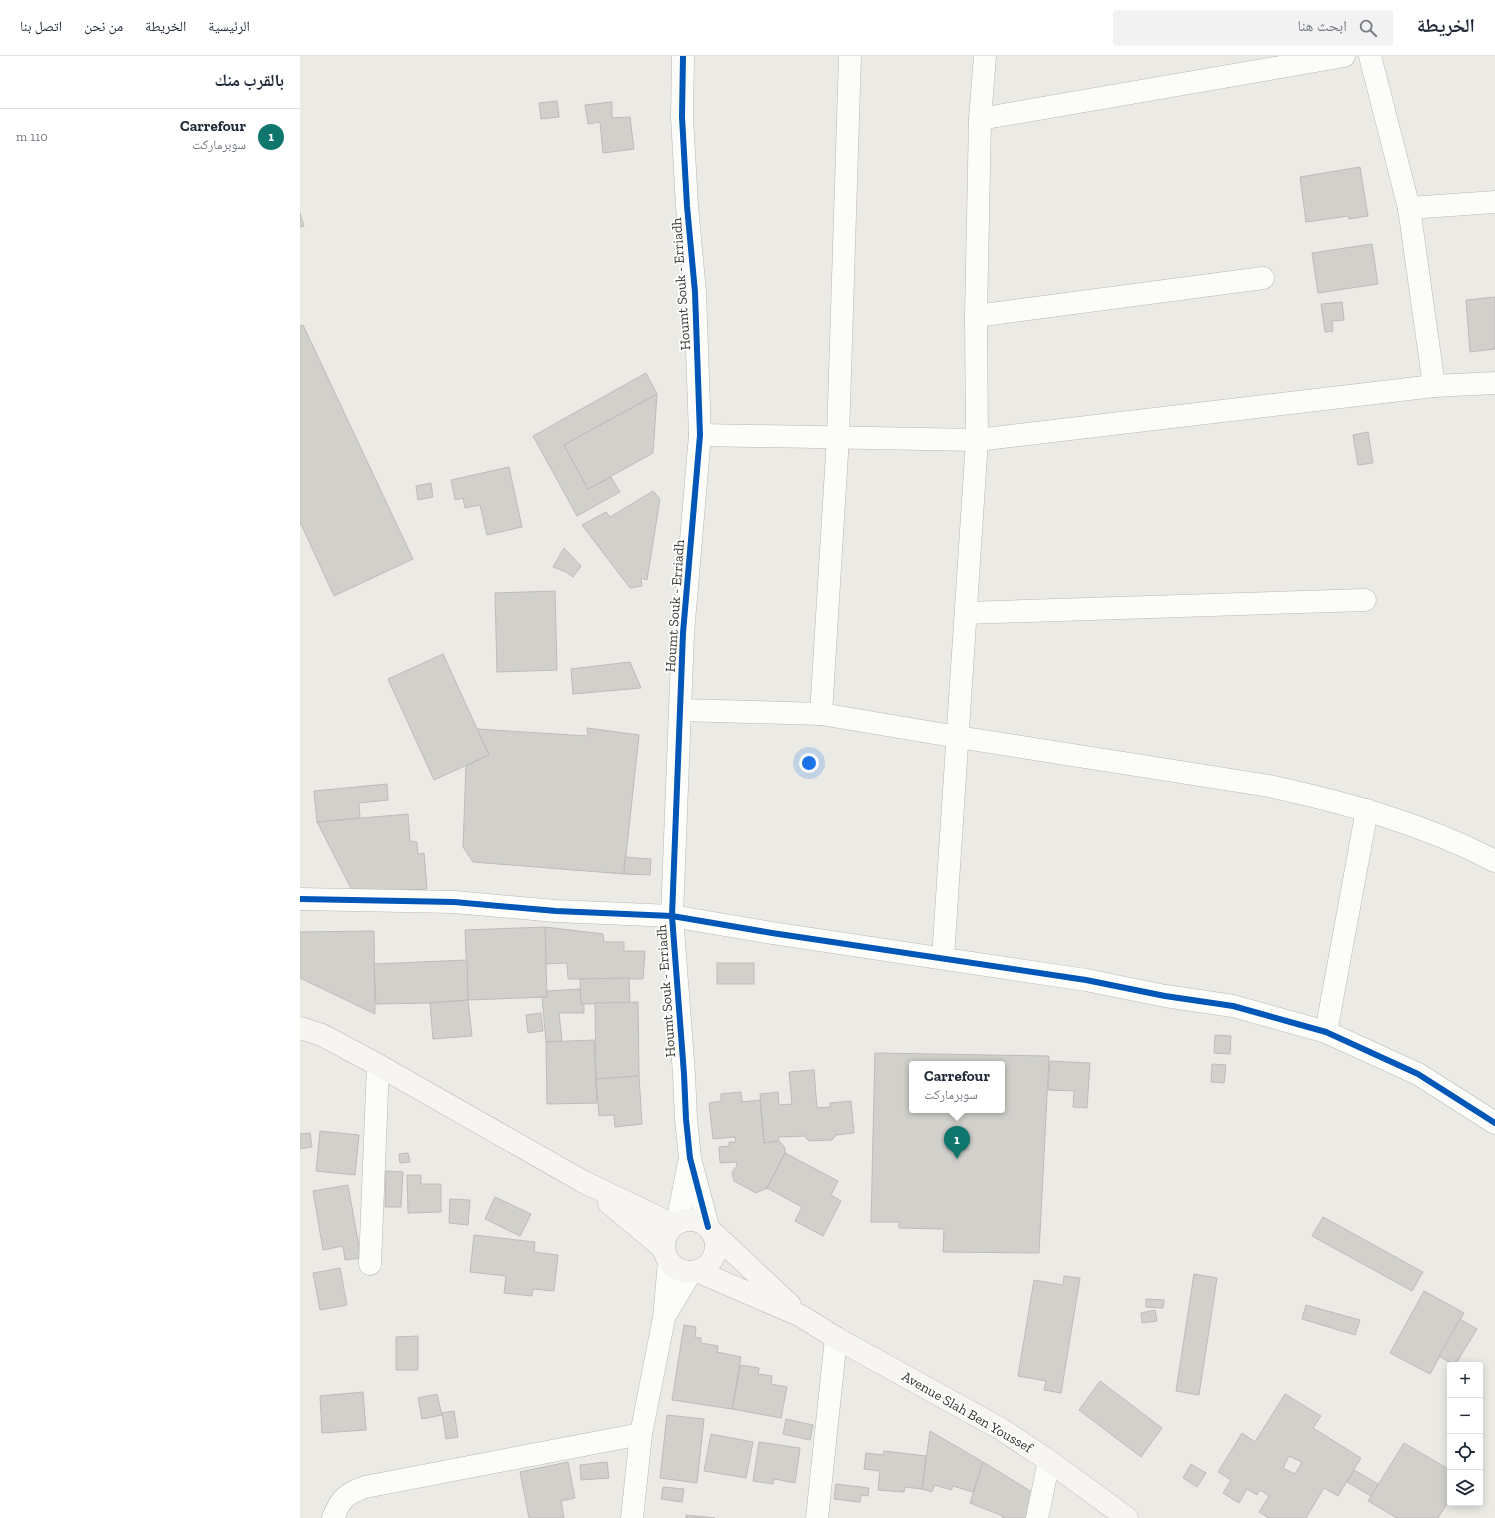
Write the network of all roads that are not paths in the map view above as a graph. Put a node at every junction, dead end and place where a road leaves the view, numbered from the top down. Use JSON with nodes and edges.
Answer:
{"nodes":[{"id":1,"x":683,"y":56,"type":"edge"},
{"id":2,"x":850,"y":56,"type":"edge"},
{"id":3,"x":985,"y":56,"type":"edge"},
{"id":4,"x":1344,"y":56,"type":"edge"},
{"id":5,"x":1370,"y":56,"type":"edge"},
{"id":6,"x":980,"y":119,"type":"junction"},
{"id":7,"x":1495,"y":202,"type":"edge"},
{"id":8,"x":1409,"y":208,"type":"junction"},
{"id":9,"x":1263,"y":278,"type":"dead end"},
{"id":10,"x":976,"y":316,"type":"junction"},
{"id":11,"x":1495,"y":383,"type":"edge"},
{"id":12,"x":1434,"y":386,"type":"junction"},
{"id":13,"x":700,"y":435,"type":"junction"},
{"id":14,"x":838,"y":437,"type":"junction"},
{"id":15,"x":977,"y":440,"type":"junction"},
{"id":16,"x":1364,"y":600,"type":"dead end"},
{"id":17,"x":966,"y":613,"type":"junction"},
{"id":18,"x":681,"y":710,"type":"junction"},
{"id":19,"x":821,"y":714,"type":"junction"},
{"id":20,"x":958,"y":737,"type":"junction"},
{"id":21,"x":1367,"y":810,"type":"junction"},
{"id":22,"x":1495,"y":861,"type":"edge"},
{"id":23,"x":300,"y":899,"type":"edge"},
{"id":24,"x":672,"y":916,"type":"junction"},
{"id":25,"x":943,"y":958,"type":"junction"},
{"id":26,"x":300,"y":1028,"type":"edge"},
{"id":27,"x":1326,"y":1032,"type":"junction"},
{"id":28,"x":378,"y":1065,"type":"junction"},
{"id":29,"x":1495,"y":1123,"type":"edge"},
{"id":30,"x":690,"y":1158,"type":"junction"},
{"id":31,"x":582,"y":1181,"type":"junction"},
{"id":32,"x":676,"y":1224,"type":"junction"},
{"id":33,"x":710,"y":1229,"type":"junction"},
{"id":34,"x":666,"y":1255,"type":"junction"},
{"id":35,"x":370,"y":1264,"type":"dead end"},
{"id":36,"x":694,"y":1271,"type":"junction"},
{"id":37,"x":801,"y":1316,"type":"junction"},
{"id":38,"x":664,"y":1318,"type":"junction"},
{"id":39,"x":836,"y":1338,"type":"junction"},
{"id":40,"x":642,"y":1434,"type":"junction"},
{"id":41,"x":1049,"y":1461,"type":"junction"},
{"id":42,"x":333,"y":1518,"type":"edge"},
{"id":43,"x":632,"y":1518,"type":"edge"},
{"id":44,"x":817,"y":1518,"type":"edge"},
{"id":45,"x":1037,"y":1518,"type":"edge"},
{"id":46,"x":1127,"y":1518,"type":"edge"}],
"edges":[{"from":1,"to":13,"type":"street","name":"Houmt Souk - Erriadh"},
{"from":2,"to":14,"type":"street"},
{"from":3,"to":6,"type":"street"},
{"from":4,"to":6,"type":"street"},
{"from":5,"to":8,"type":"street"},
{"from":6,"to":10,"type":"street"},
{"from":7,"to":8,"type":"street"},
{"from":8,"to":12,"type":"street"},
{"from":9,"to":10,"type":"street"},
{"from":10,"to":15,"type":"street"},
{"from":11,"to":12,"type":"street"},
{"from":12,"to":15,"type":"street"},
{"from":13,"to":14,"type":"street"},
{"from":13,"to":18,"type":"street","name":"Houmt Souk - Erriadh"},
{"from":14,"to":15,"type":"street"},
{"from":14,"to":19,"type":"street"},
{"from":15,"to":17,"type":"street"},
{"from":16,"to":17,"type":"street"},
{"from":17,"to":20,"type":"street"},
{"from":18,"to":19,"type":"street"},
{"from":18,"to":24,"type":"street","name":"Houmt Souk - Erriadh"},
{"from":19,"to":20,"type":"street"},
{"from":20,"to":21,"type":"street"},
{"from":20,"to":25,"type":"street"},
{"from":21,"to":22,"type":"street"},
{"from":21,"to":27,"type":"street"},
{"from":23,"to":24,"type":"street"},
{"from":24,"to":25,"type":"street"},
{"from":24,"to":30,"type":"street","name":"Houmt Souk - Erriadh"},
{"from":25,"to":27,"type":"street"},
{"from":26,"to":28,"type":"main road"},
{"from":27,"to":29,"type":"street"},
{"from":28,"to":31,"type":"main road"},
{"from":28,"to":35,"type":"street"},
{"from":30,"to":32,"type":"street"},
{"from":30,"to":33,"type":"street"},
{"from":31,"to":32,"type":"main road"},
{"from":31,"to":34,"type":"main road"},
{"from":32,"to":33,"type":"main road"},
{"from":32,"to":34,"type":"main road"},
{"from":33,"to":36,"type":"main road"},
{"from":33,"to":37,"type":"main road"},
{"from":34,"to":36,"type":"main road"},
{"from":34,"to":38,"type":"street"},
{"from":36,"to":37,"type":"main road"},
{"from":36,"to":38,"type":"street"},
{"from":37,"to":39,"type":"main road","name":"Avenue Slah Ben Youssef"},
{"from":38,"to":40,"type":"street"},
{"from":39,"to":41,"type":"main road","name":"Avenue Slah Ben Youssef"},
{"from":39,"to":44,"type":"street"},
{"from":40,"to":42,"type":"street"},
{"from":40,"to":43,"type":"street"},
{"from":41,"to":45,"type":"street"},
{"from":41,"to":46,"type":"main road","name":"Avenue Slah Ben Youssef"}]}
